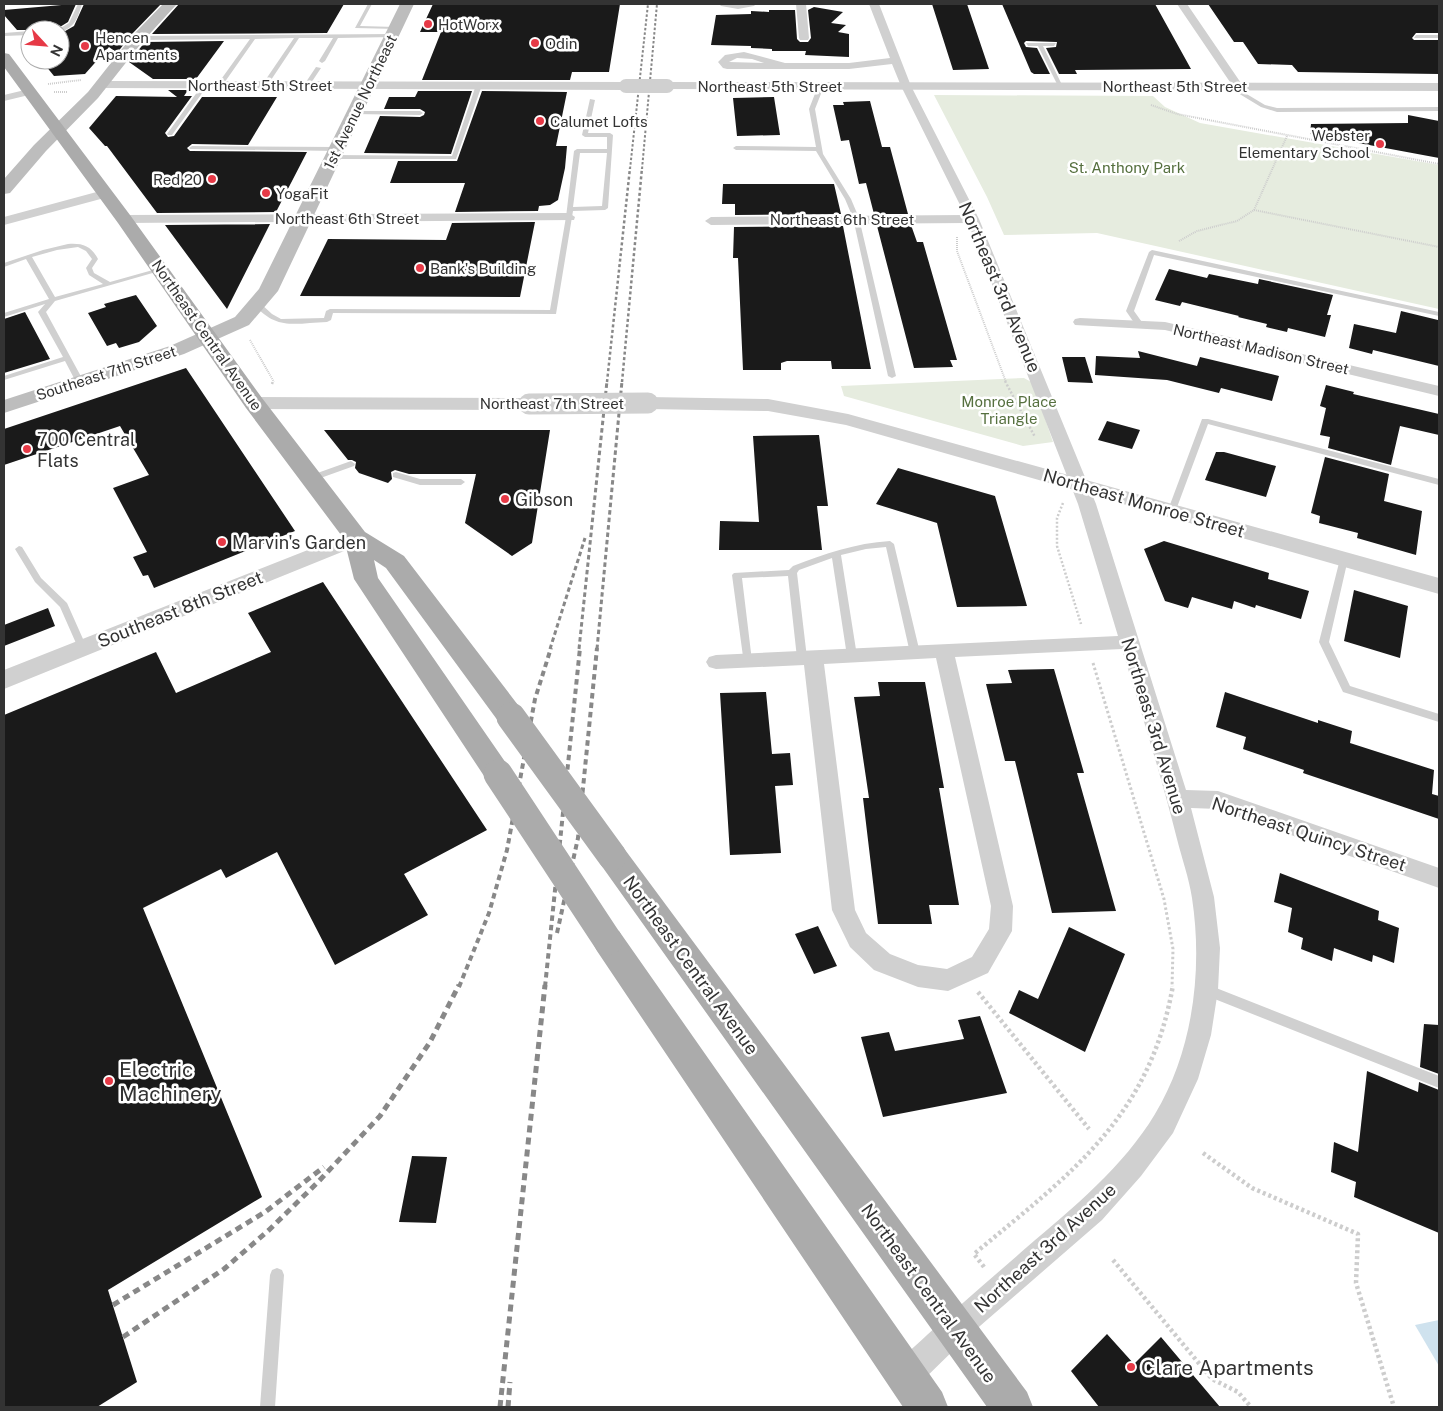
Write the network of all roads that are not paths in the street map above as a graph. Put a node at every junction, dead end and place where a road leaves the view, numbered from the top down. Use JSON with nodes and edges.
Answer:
{"nodes":[{"id":1,"x":80,"y":4,"type":"edge"},
{"id":2,"x":170,"y":4,"type":"edge"},
{"id":3,"x":370,"y":4,"type":"edge"},
{"id":4,"x":407,"y":4,"type":"edge"},
{"id":5,"x":724,"y":4,"type":"edge"},
{"id":6,"x":751,"y":4,"type":"edge"},
{"id":7,"x":801,"y":4,"type":"edge"},
{"id":8,"x":874,"y":4,"type":"edge"},
{"id":9,"x":1182,"y":4,"type":"edge"},
{"id":10,"x":70,"y":24,"type":"edge"},
{"id":11,"x":394,"y":32,"type":"junction"},
{"id":12,"x":20,"y":34,"type":"edge"},
{"id":13,"x":4,"y":35,"type":"edge"},
{"id":14,"x":297,"y":37,"type":"junction"},
{"id":15,"x":336,"y":37,"type":"junction"},
{"id":16,"x":1416,"y":37,"type":"dead end"},
{"id":17,"x":1439,"y":37,"type":"edge"},
{"id":18,"x":138,"y":38,"type":"junction"},
{"id":19,"x":254,"y":38,"type":"junction"},
{"id":20,"x":804,"y":38,"type":"dead end"},
{"id":21,"x":1028,"y":44,"type":"dead end"},
{"id":22,"x":1040,"y":44,"type":"junction"},
{"id":23,"x":1054,"y":44,"type":"dead end"},
{"id":24,"x":4,"y":57,"type":"edge"},
{"id":25,"x":895,"y":60,"type":"junction"},
{"id":26,"x":322,"y":61,"type":"dead end"},
{"id":27,"x":784,"y":66,"type":"dead end"},
{"id":28,"x":318,"y":68,"type":"dead end"},
{"id":29,"x":101,"y":85,"type":"junction"},
{"id":30,"x":205,"y":85,"type":"junction"},
{"id":31,"x":369,"y":85,"type":"junction"},
{"id":32,"x":479,"y":85,"type":"junction"},
{"id":33,"x":220,"y":86,"type":"junction"},
{"id":34,"x":265,"y":86,"type":"junction"},
{"id":35,"x":307,"y":86,"type":"junction"},
{"id":36,"x":821,"y":86,"type":"junction"},
{"id":37,"x":906,"y":86,"type":"junction"},
{"id":38,"x":1061,"y":86,"type":"junction"},
{"id":39,"x":1234,"y":86,"type":"junction"},
{"id":40,"x":1439,"y":87,"type":"edge"},
{"id":41,"x":29,"y":92,"type":"junction"},
{"id":42,"x":4,"y":98,"type":"edge"},
{"id":43,"x":592,"y":100,"type":"dead end"},
{"id":44,"x":1439,"y":109,"type":"edge"},
{"id":45,"x":355,"y":113,"type":"junction"},
{"id":46,"x":420,"y":113,"type":"dead end"},
{"id":47,"x":58,"y":131,"type":"junction"},
{"id":48,"x":170,"y":134,"type":"dead end"},
{"id":49,"x":192,"y":148,"type":"dead end"},
{"id":50,"x":736,"y":148,"type":"dead end"},
{"id":51,"x":819,"y":149,"type":"junction"},
{"id":52,"x":610,"y":151,"type":"junction"},
{"id":53,"x":335,"y":153,"type":"junction"},
{"id":54,"x":7,"y":182,"type":"edge"},
{"id":55,"x":104,"y":194,"type":"junction"},
{"id":56,"x":570,"y":213,"type":"junction"},
{"id":57,"x":303,"y":218,"type":"junction"},
{"id":58,"x":856,"y":218,"type":"junction"},
{"id":59,"x":973,"y":218,"type":"junction"},
{"id":60,"x":124,"y":219,"type":"junction"},
{"id":61,"x":4,"y":221,"type":"edge"},
{"id":62,"x":711,"y":221,"type":"dead end"},
{"id":63,"x":28,"y":257,"type":"junction"},
{"id":64,"x":4,"y":265,"type":"edge"},
{"id":65,"x":160,"y":270,"type":"junction"},
{"id":66,"x":108,"y":284,"type":"junction"},
{"id":67,"x":53,"y":300,"type":"junction"},
{"id":68,"x":263,"y":310,"type":"junction"},
{"id":69,"x":1439,"y":314,"type":"edge"},
{"id":70,"x":4,"y":315,"type":"edge"},
{"id":71,"x":1080,"y":322,"type":"dead end"},
{"id":72,"x":1140,"y":325,"type":"junction"},
{"id":73,"x":207,"y":336,"type":"junction"},
{"id":74,"x":67,"y":358,"type":"junction"},
{"id":75,"x":892,"y":376,"type":"dead end"},
{"id":76,"x":4,"y":378,"type":"edge"},
{"id":77,"x":80,"y":382,"type":"junction"},
{"id":78,"x":1439,"y":391,"type":"edge"},
{"id":79,"x":254,"y":403,"type":"junction"},
{"id":80,"x":5,"y":405,"type":"edge"},
{"id":81,"x":848,"y":420,"type":"joint"},
{"id":82,"x":352,"y":464,"type":"dead end"},
{"id":83,"x":396,"y":475,"type":"dead end"},
{"id":84,"x":312,"y":478,"type":"junction"},
{"id":85,"x":461,"y":482,"type":"dead end"},
{"id":86,"x":1439,"y":482,"type":"edge"},
{"id":87,"x":1072,"y":490,"type":"junction"},
{"id":88,"x":1172,"y":510,"type":"junction"},
{"id":89,"x":356,"y":538,"type":"junction"},
{"id":90,"x":19,"y":549,"type":"dead end"},
{"id":91,"x":836,"y":553,"type":"junction"},
{"id":92,"x":1344,"y":559,"type":"junction"},
{"id":93,"x":792,"y":573,"type":"junction"},
{"id":94,"x":1439,"y":586,"type":"edge"},
{"id":95,"x":1128,"y":642,"type":"junction"},
{"id":96,"x":82,"y":648,"type":"junction"},
{"id":97,"x":944,"y":651,"type":"junction"},
{"id":98,"x":915,"y":653,"type":"junction"},
{"id":99,"x":852,"y":656,"type":"junction"},
{"id":100,"x":807,"y":658,"type":"junction"},
{"id":101,"x":747,"y":661,"type":"junction"},
{"id":102,"x":716,"y":662,"type":"dead end"},
{"id":103,"x":4,"y":680,"type":"edge"},
{"id":104,"x":1439,"y":718,"type":"edge"},
{"id":105,"x":1178,"y":799,"type":"junction"},
{"id":106,"x":1439,"y":878,"type":"edge"},
{"id":107,"x":1206,"y":990,"type":"junction"},
{"id":108,"x":1439,"y":1082,"type":"edge"},
{"id":109,"x":277,"y":1275,"type":"dead end"},
{"id":110,"x":955,"y":1329,"type":"junction"},
{"id":111,"x":916,"y":1392,"type":"edge"},
{"id":112,"x":267,"y":1407,"type":"edge"},
{"id":113,"x":1012,"y":1407,"type":"edge"}],
"edges":[{"from":1,"to":10,"type":"lane"},
{"from":2,"to":18,"type":"main road"},
{"from":3,"to":11,"type":"lane"},
{"from":4,"to":11,"type":"main road","name":"1st Avenue Northeast"},
{"from":5,"to":6,"type":"street"},
{"from":7,"to":20,"type":"street"},
{"from":8,"to":25,"type":"street","name":"Northeast 3rd Avenue"},
{"from":9,"to":39,"type":"street"},
{"from":11,"to":15,"type":"lane"},
{"from":11,"to":31,"type":"main road","name":"1st Avenue Northeast"},
{"from":12,"to":13,"type":"lane"},
{"from":14,"to":15,"type":"lane"},
{"from":14,"to":19,"type":"lane"},
{"from":14,"to":34,"type":"lane"},
{"from":15,"to":26,"type":"lane"},
{"from":16,"to":17,"type":"lane"},
{"from":18,"to":19,"type":"lane"},
{"from":18,"to":29,"type":"main road"},
{"from":19,"to":33,"type":"lane"},
{"from":21,"to":22,"type":"lane"},
{"from":22,"to":23,"type":"lane"},
{"from":22,"to":38,"type":"lane"},
{"from":24,"to":41,"type":"main road","name":"Northeast Central Avenue"},
{"from":25,"to":27,"type":"street"},
{"from":25,"to":37,"type":"street","name":"Northeast 3rd Avenue"},
{"from":28,"to":35,"type":"lane"},
{"from":29,"to":30,"type":"street","name":"Northeast 5th Street"},
{"from":29,"to":47,"type":"main road"},
{"from":30,"to":33,"type":"street","name":"Northeast 5th Street"},
{"from":30,"to":48,"type":"lane"},
{"from":31,"to":32,"type":"street","name":"Northeast 5th Street"},
{"from":31,"to":35,"type":"street","name":"Northeast 5th Street"},
{"from":31,"to":45,"type":"main road","name":"1st Avenue Northeast"},
{"from":32,"to":36,"type":"street","name":"Northeast 5th Street","bridge":true},
{"from":32,"to":53,"type":"lane"},
{"from":33,"to":34,"type":"street","name":"Northeast 5th Street"},
{"from":34,"to":35,"type":"street","name":"Northeast 5th Street"},
{"from":36,"to":37,"type":"street","name":"Northeast 5th Street"},
{"from":36,"to":51,"type":"lane"},
{"from":37,"to":38,"type":"street","name":"Northeast 5th Street"},
{"from":37,"to":59,"type":"street","name":"Northeast 3rd Avenue"},
{"from":38,"to":39,"type":"street","name":"Northeast 5th Street"},
{"from":39,"to":40,"type":"street","name":"Northeast 5th Street"},
{"from":39,"to":44,"type":"lane"},
{"from":41,"to":42,"type":"street"},
{"from":41,"to":47,"type":"main road","name":"Northeast Central Avenue"},
{"from":43,"to":52,"type":"lane"},
{"from":45,"to":46,"type":"lane"},
{"from":45,"to":53,"type":"main road","name":"1st Avenue Northeast"},
{"from":47,"to":54,"type":"main road"},
{"from":47,"to":55,"type":"main road","name":"Northeast Central Avenue"},
{"from":49,"to":53,"type":"lane"},
{"from":50,"to":51,"type":"lane"},
{"from":51,"to":58,"type":"lane"},
{"from":52,"to":56,"type":"lane"},
{"from":52,"to":56,"type":"lane"},
{"from":53,"to":57,"type":"main road","name":"1st Avenue Northeast"},
{"from":55,"to":60,"type":"main road","name":"Northeast Central Avenue"},
{"from":55,"to":61,"type":"street"},
{"from":56,"to":57,"type":"street","name":"Northeast 6th Street"},
{"from":56,"to":68,"type":"lane"},
{"from":57,"to":60,"type":"street","name":"Northeast 6th Street"},
{"from":57,"to":68,"type":"main road","name":"1st Avenue Northeast"},
{"from":58,"to":59,"type":"street","name":"Northeast 6th Street"},
{"from":58,"to":62,"type":"street","name":"Northeast 6th Street"},
{"from":58,"to":75,"type":"lane"},
{"from":59,"to":87,"type":"street","name":"Northeast 3rd Avenue"},
{"from":60,"to":65,"type":"main road","name":"Northeast Central Avenue"},
{"from":63,"to":64,"type":"lane"},
{"from":63,"to":66,"type":"lane"},
{"from":63,"to":67,"type":"lane"},
{"from":65,"to":66,"type":"lane"},
{"from":65,"to":73,"type":"main road","name":"Northeast Central Avenue"},
{"from":66,"to":67,"type":"lane"},
{"from":67,"to":70,"type":"lane"},
{"from":67,"to":74,"type":"lane"},
{"from":68,"to":73,"type":"main road","name":"1st Avenue Northeast"},
{"from":69,"to":72,"type":"lane"},
{"from":71,"to":72,"type":"street","name":"Northeast Madison Street"},
{"from":72,"to":78,"type":"street","name":"Northeast Madison Street"},
{"from":73,"to":77,"type":"main road","name":"Southeast 7th Street"},
{"from":73,"to":79,"type":"main road","name":"Northeast Central Avenue"},
{"from":74,"to":76,"type":"lane"},
{"from":74,"to":77,"type":"lane"},
{"from":77,"to":80,"type":"main road","name":"Southeast 7th Street"},
{"from":79,"to":81,"type":"street","name":"Northeast 7th Street","bridge":true},
{"from":79,"to":84,"type":"main road","name":"Northeast Central Avenue"},
{"from":81,"to":87,"type":"street","name":"Northeast Monroe Street"},
{"from":82,"to":84,"type":"lane"},
{"from":83,"to":85,"type":"lane"},
{"from":84,"to":89,"type":"main road","name":"Northeast Central Avenue"},
{"from":86,"to":88,"type":"lane"},
{"from":87,"to":88,"type":"street","name":"Northeast Monroe Street"},
{"from":87,"to":95,"type":"street","name":"Northeast 3rd Avenue"},
{"from":88,"to":92,"type":"street","name":"Northeast Monroe Street"},
{"from":89,"to":96,"type":"street","name":"Southeast 8th Street"},
{"from":89,"to":110,"type":"main road","name":"Northeast Central Avenue","bridge":true},
{"from":89,"to":111,"type":"main road","name":"Northeast Central Avenue","bridge":true},
{"from":90,"to":96,"type":"lane"},
{"from":91,"to":93,"type":"lane"},
{"from":91,"to":98,"type":"lane"},
{"from":91,"to":99,"type":"lane"},
{"from":92,"to":94,"type":"street","name":"Northeast Monroe Street"},
{"from":92,"to":104,"type":"lane"},
{"from":93,"to":100,"type":"lane"},
{"from":93,"to":101,"type":"lane"},
{"from":95,"to":97,"type":"street"},
{"from":95,"to":105,"type":"street","name":"Northeast 3rd Avenue"},
{"from":96,"to":103,"type":"street","name":"Southeast 8th Street"},
{"from":97,"to":98,"type":"street"},
{"from":97,"to":100,"type":"street"},
{"from":98,"to":99,"type":"street"},
{"from":99,"to":100,"type":"street"},
{"from":100,"to":101,"type":"street"},
{"from":101,"to":102,"type":"street"},
{"from":105,"to":106,"type":"street","name":"Northeast Quincy Street"},
{"from":105,"to":107,"type":"street","name":"Northeast 3rd Avenue"},
{"from":107,"to":108,"type":"lane"},
{"from":107,"to":110,"type":"street","name":"Northeast 3rd Avenue"},
{"from":109,"to":112,"type":"lane"},
{"from":110,"to":111,"type":"street","name":"Northeast 3rd Avenue"},
{"from":110,"to":113,"type":"main road","name":"Northeast Central Avenue"}]}
